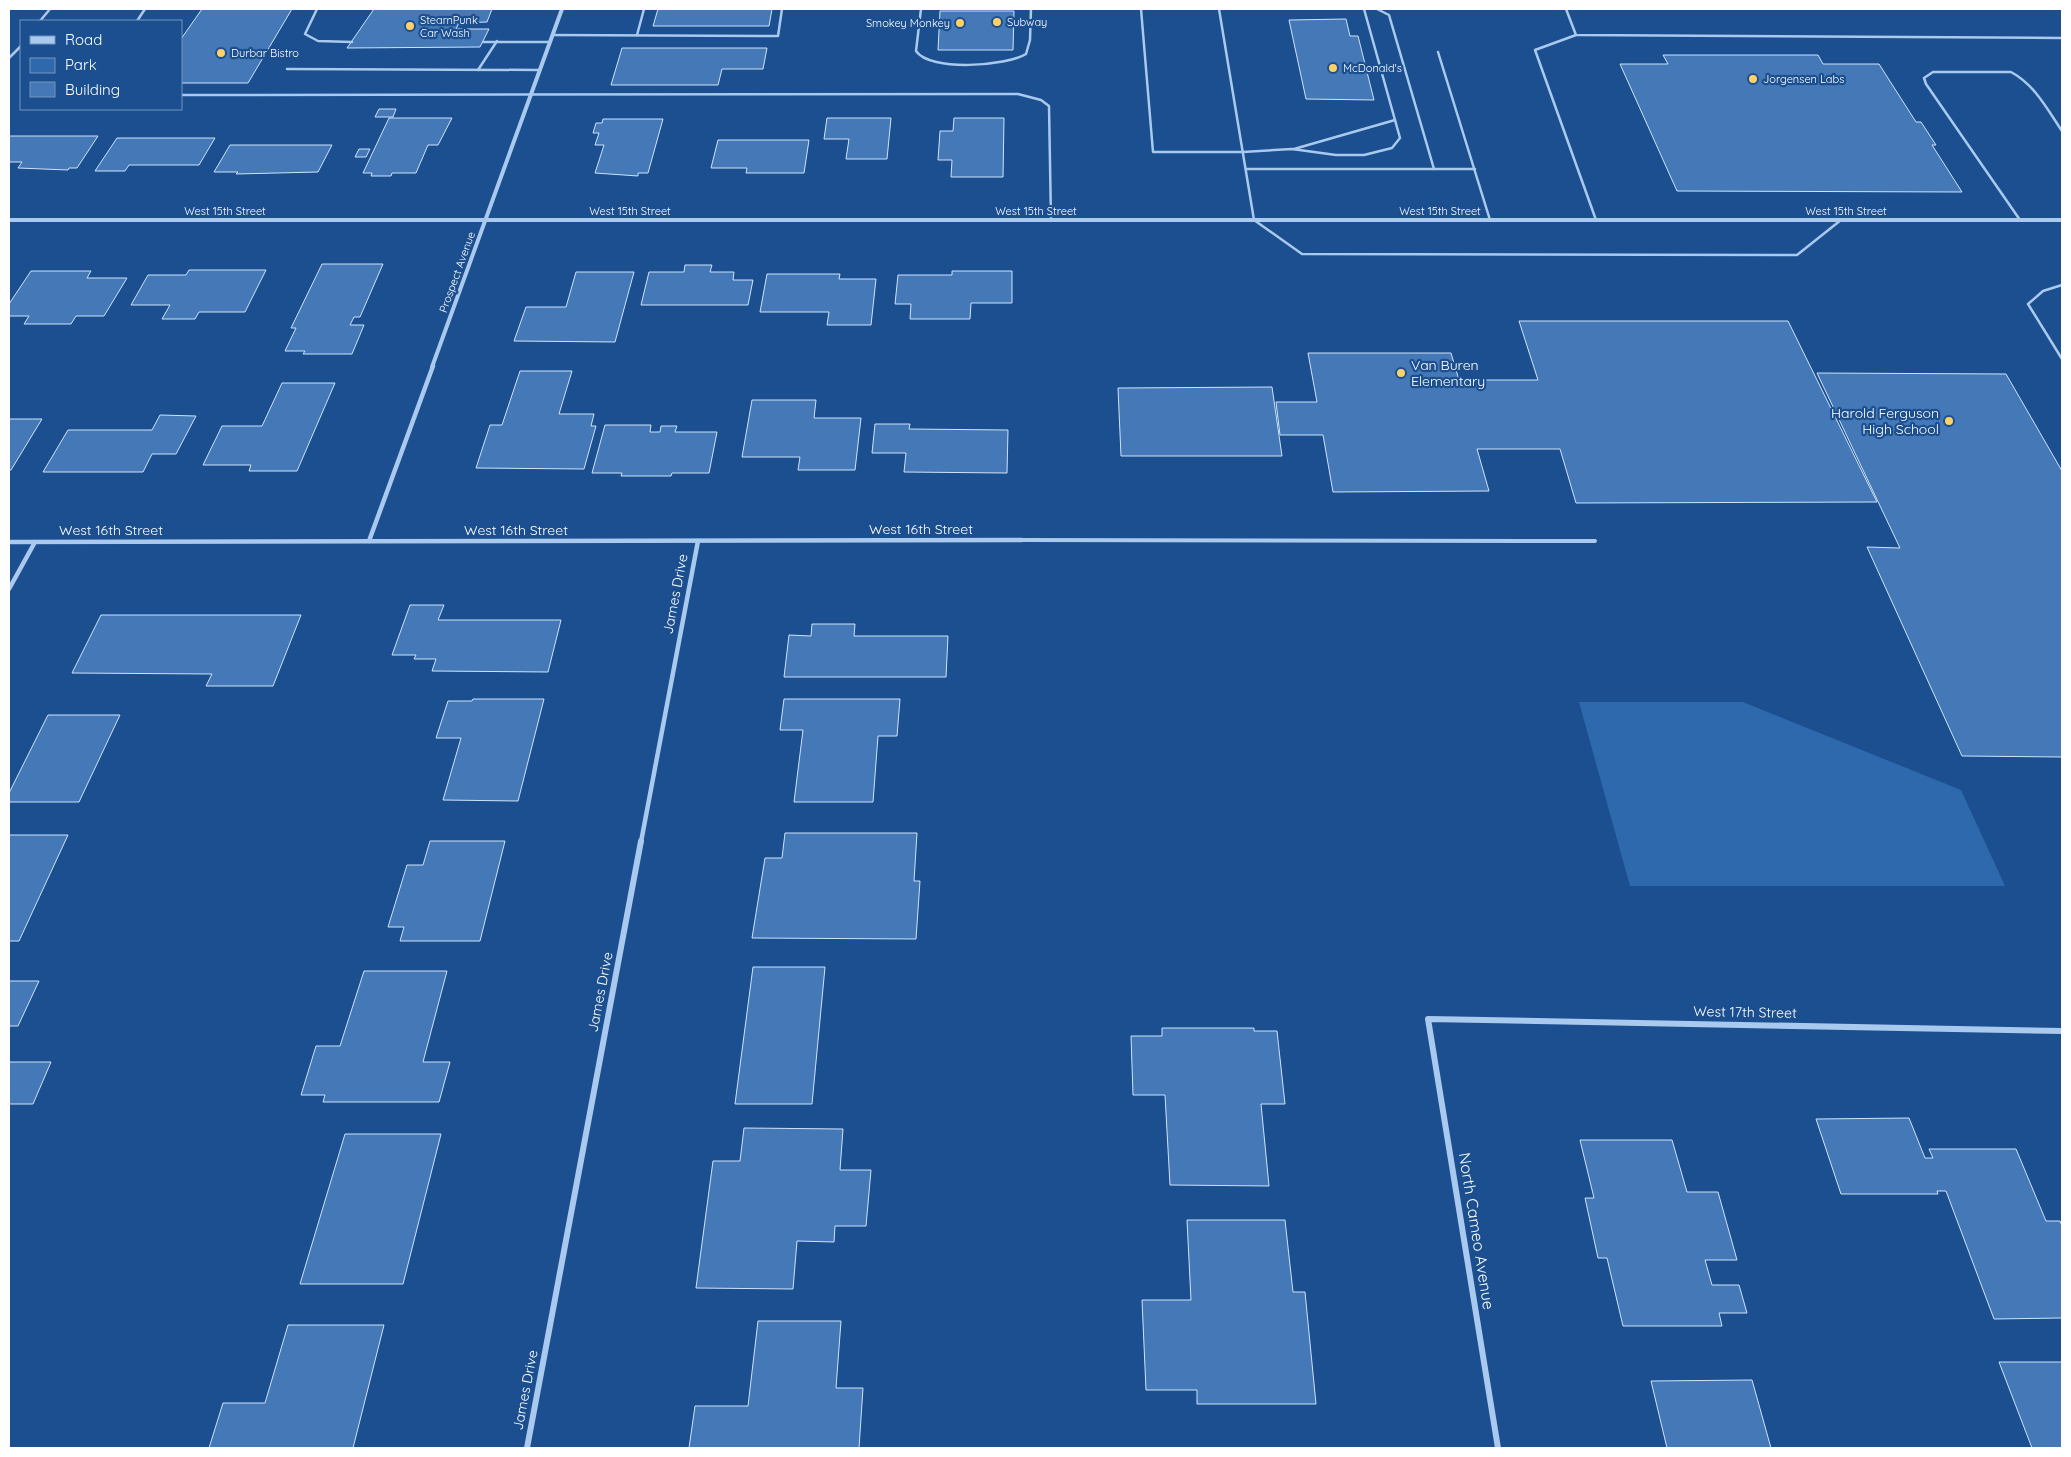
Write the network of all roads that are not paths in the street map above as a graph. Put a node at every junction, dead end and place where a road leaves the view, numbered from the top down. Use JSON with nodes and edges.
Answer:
{"nodes":[{"id":1,"x":50,"y":9,"type":"edge"},
{"id":2,"x":145,"y":9,"type":"edge"},
{"id":3,"x":317,"y":9,"type":"edge"},
{"id":4,"x":562,"y":9,"type":"edge"},
{"id":5,"x":644,"y":9,"type":"edge"},
{"id":6,"x":782,"y":9,"type":"edge"},
{"id":7,"x":921,"y":9,"type":"edge"},
{"id":8,"x":1031,"y":9,"type":"edge"},
{"id":9,"x":1141,"y":9,"type":"edge"},
{"id":10,"x":1219,"y":9,"type":"edge"},
{"id":11,"x":1364,"y":9,"type":"edge"},
{"id":12,"x":1377,"y":9,"type":"edge"},
{"id":13,"x":1566,"y":9,"type":"edge"},
{"id":14,"x":41,"y":20,"type":"edge"},
{"id":15,"x":138,"y":20,"type":"edge"},
{"id":16,"x":552,"y":35,"type":"junction"},
{"id":17,"x":637,"y":35,"type":"junction"},
{"id":18,"x":1576,"y":35,"type":"junction"},
{"id":19,"x":2062,"y":38,"type":"edge"},
{"id":20,"x":497,"y":41,"type":"junction"},
{"id":21,"x":352,"y":42,"type":"dead end"},
{"id":22,"x":483,"y":42,"type":"dead end"},
{"id":23,"x":550,"y":42,"type":"junction"},
{"id":24,"x":20,"y":47,"type":"edge"},
{"id":25,"x":1438,"y":52,"type":"dead end"},
{"id":26,"x":9,"y":58,"type":"edge"},
{"id":27,"x":287,"y":69,"type":"dead end"},
{"id":28,"x":478,"y":70,"type":"junction"},
{"id":29,"x":540,"y":70,"type":"junction"},
{"id":30,"x":531,"y":94,"type":"junction"},
{"id":31,"x":182,"y":95,"type":"edge"},
{"id":32,"x":1395,"y":120,"type":"junction"},
{"id":33,"x":2062,"y":130,"type":"edge"},
{"id":34,"x":1292,"y":149,"type":"junction"},
{"id":35,"x":1243,"y":152,"type":"junction"},
{"id":36,"x":1434,"y":169,"type":"junction"},
{"id":37,"x":1475,"y":169,"type":"junction"},
{"id":38,"x":1246,"y":170,"type":"junction"},
{"id":39,"x":9,"y":220,"type":"edge"},
{"id":40,"x":485,"y":220,"type":"junction"},
{"id":41,"x":1051,"y":220,"type":"junction"},
{"id":42,"x":1254,"y":220,"type":"junction"},
{"id":43,"x":1490,"y":220,"type":"junction"},
{"id":44,"x":1596,"y":220,"type":"junction"},
{"id":45,"x":1841,"y":220,"type":"junction"},
{"id":46,"x":2020,"y":220,"type":"junction"},
{"id":47,"x":2062,"y":220,"type":"edge"},
{"id":48,"x":2062,"y":285,"type":"edge"},
{"id":49,"x":2062,"y":359,"type":"edge"},
{"id":50,"x":1022,"y":540,"type":"joint"},
{"id":51,"x":369,"y":541,"type":"junction"},
{"id":52,"x":698,"y":541,"type":"junction"},
{"id":53,"x":1595,"y":541,"type":"dead end"},
{"id":54,"x":9,"y":542,"type":"edge"},
{"id":55,"x":35,"y":542,"type":"junction"},
{"id":56,"x":9,"y":589,"type":"edge"},
{"id":57,"x":1428,"y":1019,"type":"joint"},
{"id":58,"x":2062,"y":1031,"type":"edge"},
{"id":59,"x":527,"y":1448,"type":"edge"},
{"id":60,"x":1498,"y":1448,"type":"edge"}],
"edges":[{"from":1,"to":14,"type":"lane"},
{"from":2,"to":15,"type":"lane"},
{"from":3,"to":21,"type":"lane"},
{"from":4,"to":16,"type":"street","name":"Prospect Avenue"},
{"from":5,"to":17,"type":"lane"},
{"from":6,"to":17,"type":"lane"},
{"from":7,"to":8,"type":"lane"},
{"from":9,"to":35,"type":"lane"},
{"from":10,"to":35,"type":"lane"},
{"from":11,"to":32,"type":"lane"},
{"from":12,"to":36,"type":"lane"},
{"from":13,"to":18,"type":"lane"},
{"from":16,"to":17,"type":"lane"},
{"from":16,"to":23,"type":"street","name":"Prospect Avenue"},
{"from":18,"to":19,"type":"lane"},
{"from":18,"to":44,"type":"lane"},
{"from":20,"to":22,"type":"lane"},
{"from":20,"to":23,"type":"lane"},
{"from":20,"to":28,"type":"lane"},
{"from":23,"to":29,"type":"street","name":"Prospect Avenue"},
{"from":24,"to":26,"type":"lane"},
{"from":25,"to":37,"type":"lane"},
{"from":27,"to":28,"type":"lane"},
{"from":28,"to":29,"type":"lane"},
{"from":29,"to":30,"type":"street","name":"Prospect Avenue"},
{"from":30,"to":31,"type":"lane"},
{"from":30,"to":40,"type":"street","name":"Prospect Avenue"},
{"from":30,"to":41,"type":"lane"},
{"from":32,"to":34,"type":"lane"},
{"from":32,"to":34,"type":"lane"},
{"from":33,"to":46,"type":"lane"},
{"from":34,"to":35,"type":"lane"},
{"from":35,"to":38,"type":"lane"},
{"from":36,"to":37,"type":"lane"},
{"from":36,"to":38,"type":"lane"},
{"from":37,"to":43,"type":"lane"},
{"from":38,"to":42,"type":"lane"},
{"from":39,"to":40,"type":"street","name":"West 15th Street"},
{"from":40,"to":41,"type":"street","name":"West 15th Street"},
{"from":40,"to":51,"type":"street","name":"Prospect Avenue"},
{"from":41,"to":42,"type":"street","name":"West 15th Street"},
{"from":42,"to":43,"type":"street","name":"West 15th Street"},
{"from":42,"to":45,"type":"lane"},
{"from":43,"to":44,"type":"street","name":"West 15th Street"},
{"from":44,"to":45,"type":"street","name":"West 15th Street"},
{"from":45,"to":46,"type":"street","name":"West 15th Street"},
{"from":46,"to":47,"type":"street","name":"West 15th Street"},
{"from":48,"to":49,"type":"lane"},
{"from":50,"to":52,"type":"street","name":"West 16th Street"},
{"from":50,"to":53,"type":"lane"},
{"from":51,"to":52,"type":"street","name":"West 16th Street"},
{"from":51,"to":55,"type":"street","name":"West 16th Street"},
{"from":52,"to":59,"type":"street","name":"James Drive"},
{"from":54,"to":55,"type":"street","name":"West 16th Street"},
{"from":55,"to":56,"type":"street"},
{"from":57,"to":58,"type":"street","name":"West 17th Street"},
{"from":57,"to":60,"type":"street","name":"North Cameo Avenue"}]}
